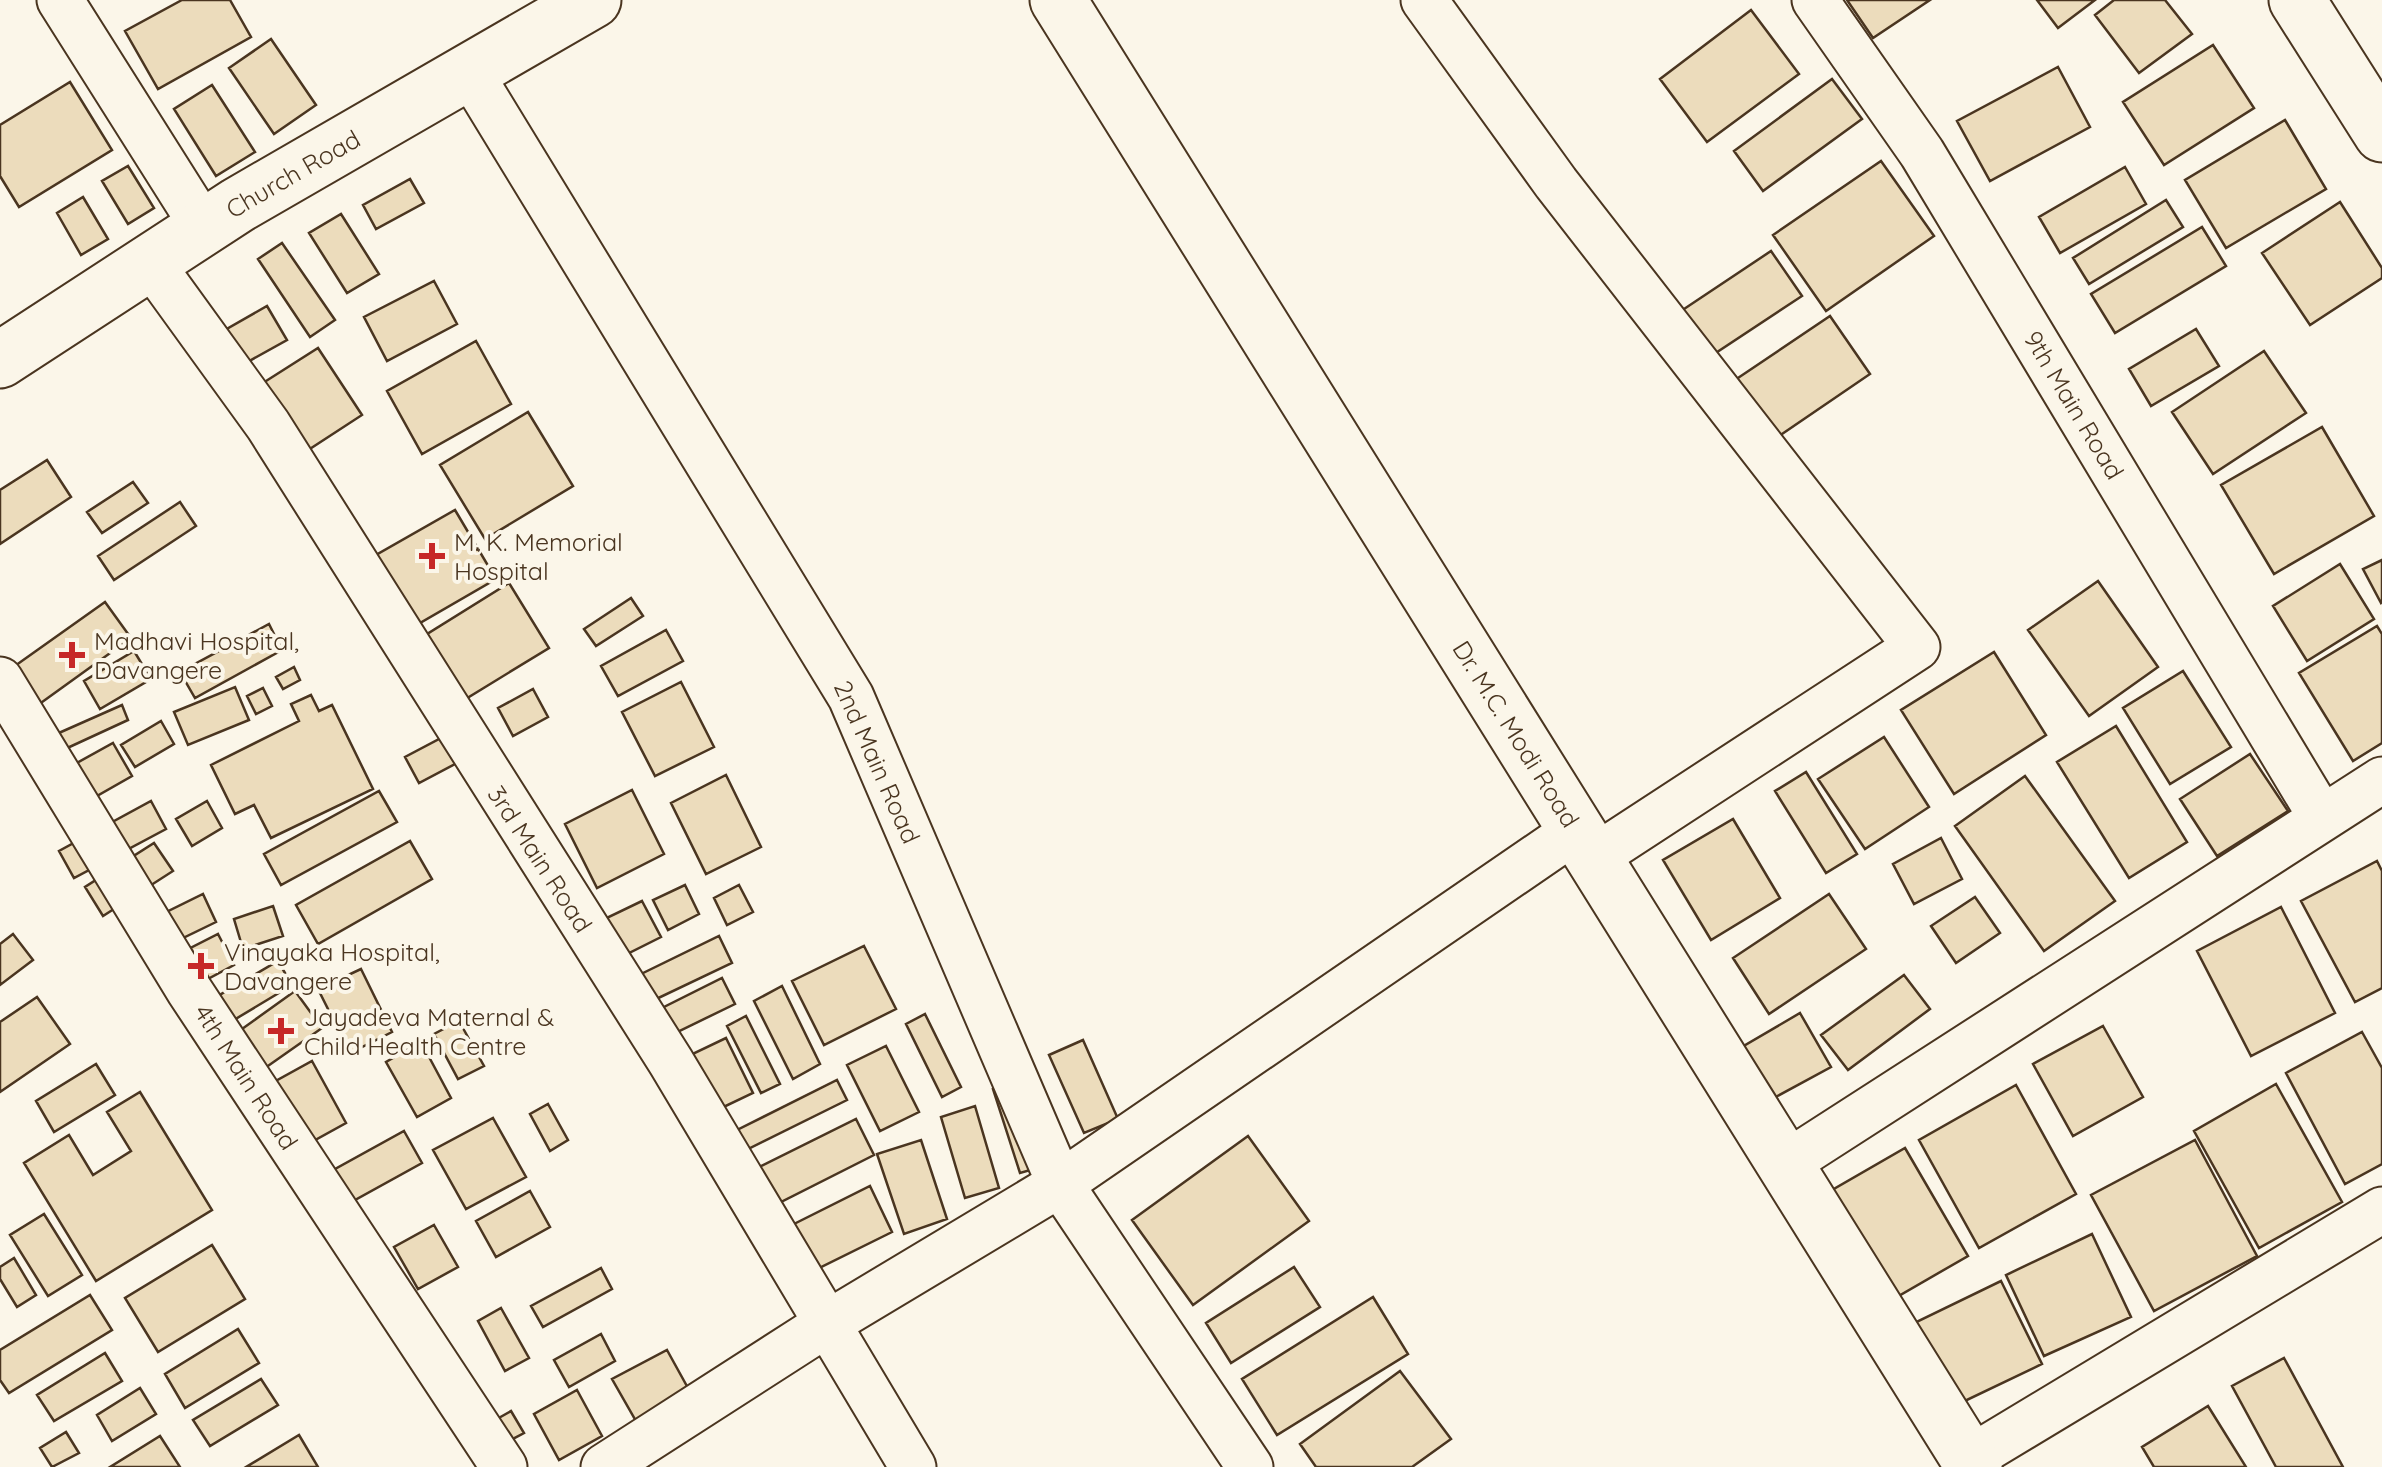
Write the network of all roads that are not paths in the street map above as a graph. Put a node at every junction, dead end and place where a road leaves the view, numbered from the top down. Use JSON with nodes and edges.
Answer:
{"nodes":[{"id":1,"x":60,"y":0,"type":"edge"},
{"id":2,"x":593,"y":0,"type":"edge"},
{"id":3,"x":1058,"y":0,"type":"edge"},
{"id":4,"x":1424,"y":0,"type":"edge"},
{"id":5,"x":1815,"y":0,"type":"edge"},
{"id":6,"x":2297,"y":0,"type":"edge"},
{"id":7,"x":470,"y":73,"type":"junction"},
{"id":8,"x":2382,"y":134,"type":"edge"},
{"id":9,"x":204,"y":228,"type":"junction"},
{"id":10,"x":150,"y":262,"type":"junction"},
{"id":11,"x":0,"y":360,"type":"edge"},
{"id":12,"x":0,"y":680,"type":"edge"},
{"id":13,"x":2382,"y":780,"type":"edge"},
{"id":14,"x":2322,"y":818,"type":"junction"},
{"id":15,"x":1584,"y":845,"type":"junction"},
{"id":16,"x":1787,"y":1163,"type":"junction"},
{"id":17,"x":1060,"y":1184,"type":"junction"},
{"id":18,"x":2382,"y":1210,"type":"edge"},
{"id":19,"x":825,"y":1325,"type":"junction"},
{"id":20,"x":1971,"y":1463,"type":"edge"},
{"id":21,"x":504,"y":1467,"type":"edge"},
{"id":22,"x":604,"y":1467,"type":"edge"},
{"id":23,"x":913,"y":1467,"type":"edge"},
{"id":24,"x":1250,"y":1467,"type":"edge"}],
"edges":[{"from":1,"to":9,"type":"street"},
{"from":2,"to":7,"type":"street","name":"Church Road"},
{"from":3,"to":15,"type":"street","name":"Dr. M.C. Modi Road"},
{"from":4,"to":15,"type":"street"},
{"from":5,"to":14,"type":"street","name":"9th Main Road"},
{"from":6,"to":8,"type":"street"},
{"from":7,"to":9,"type":"street","name":"Church Road"},
{"from":7,"to":17,"type":"street","name":"2nd Main Road"},
{"from":9,"to":10,"type":"street","name":"Church Road"},
{"from":10,"to":11,"type":"street","name":"Church Road"},
{"from":10,"to":19,"type":"street","name":"3rd Main Road"},
{"from":12,"to":21,"type":"street","name":"4th Main Road"},
{"from":13,"to":14,"type":"street"},
{"from":14,"to":16,"type":"street"},
{"from":15,"to":16,"type":"street","name":"Dr. M.C. Modi Road"},
{"from":15,"to":17,"type":"street"},
{"from":16,"to":20,"type":"street","name":"Dr. M.C. Modi Road"},
{"from":17,"to":19,"type":"street"},
{"from":17,"to":24,"type":"street","name":"2nd Main Road"},
{"from":18,"to":20,"type":"street"},
{"from":19,"to":22,"type":"street"},
{"from":19,"to":23,"type":"street","name":"3rd Main Road"}]}
